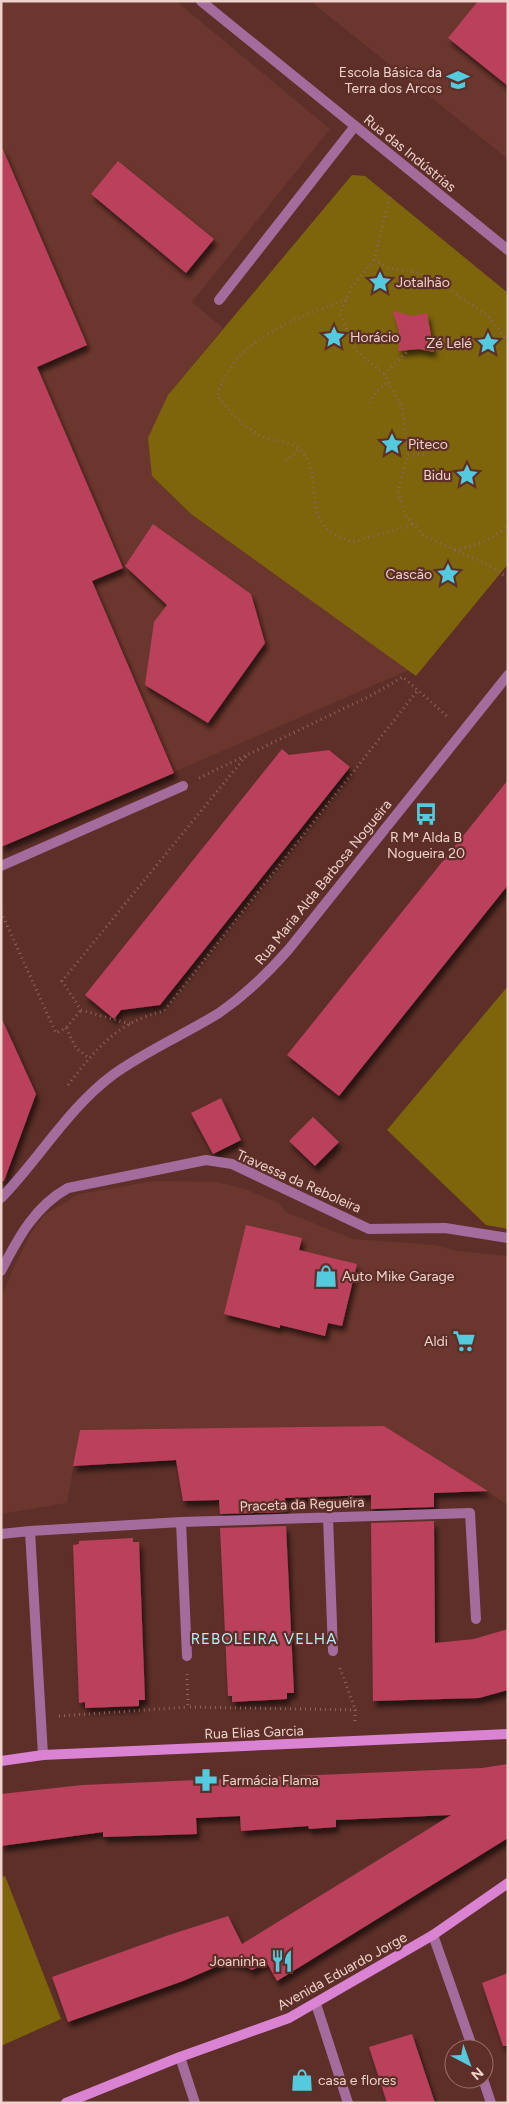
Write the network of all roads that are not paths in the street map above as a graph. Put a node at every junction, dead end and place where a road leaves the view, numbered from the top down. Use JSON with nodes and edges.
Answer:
{"nodes":[{"id":1,"x":201,"y":1,"type":"edge"},
{"id":2,"x":355,"y":126,"type":"junction"},
{"id":3,"x":508,"y":250,"type":"edge"},
{"id":4,"x":219,"y":300,"type":"dead end"},
{"id":5,"x":508,"y":675,"type":"edge"},
{"id":6,"x":183,"y":786,"type":"road end"},
{"id":7,"x":1,"y":866,"type":"edge"},
{"id":8,"x":1,"y":1198,"type":"edge"},
{"id":9,"x":508,"y":1238,"type":"edge"},
{"id":10,"x":1,"y":1271,"type":"edge"},
{"id":11,"x":328,"y":1517,"type":"junction"},
{"id":12,"x":181,"y":1522,"type":"junction"},
{"id":13,"x":30,"y":1531,"type":"junction"},
{"id":14,"x":1,"y":1534,"type":"edge"},
{"id":15,"x":476,"y":1619,"type":"dead end"},
{"id":16,"x":334,"y":1651,"type":"road end"},
{"id":17,"x":187,"y":1656,"type":"road end"},
{"id":18,"x":508,"y":1734,"type":"edge"},
{"id":19,"x":43,"y":1755,"type":"junction"},
{"id":20,"x":1,"y":1761,"type":"edge"},
{"id":21,"x":508,"y":1883,"type":"edge"},
{"id":22,"x":433,"y":1935,"type":"junction"},
{"id":23,"x":316,"y":2004,"type":"junction"},
{"id":24,"x":469,"y":2039,"type":"edge"},
{"id":25,"x":180,"y":2058,"type":"junction"},
{"id":26,"x":486,"y":2089,"type":"edge"},
{"id":27,"x":66,"y":2103,"type":"edge"},
{"id":28,"x":195,"y":2103,"type":"edge"},
{"id":29,"x":348,"y":2103,"type":"edge"},
{"id":30,"x":491,"y":2103,"type":"edge"}],
"edges":[{"from":1,"to":2,"type":"street","name":"Rua das Indústrias"},
{"from":2,"to":3,"type":"street","name":"Rua das Indústrias"},
{"from":2,"to":4,"type":"street"},
{"from":5,"to":8,"type":"street","name":"Rua Maria Alda Barbosa Nogueira"},
{"from":6,"to":7,"type":"street"},
{"from":9,"to":10,"type":"street","name":"Travessa da Reboleira"},
{"from":11,"to":12,"type":"street","name":"Praceta da Regueira"},
{"from":11,"to":15,"type":"street","name":"Praceta da Regueira"},
{"from":11,"to":16,"type":"street"},
{"from":12,"to":13,"type":"street","name":"Praceta da Regueira"},
{"from":12,"to":17,"type":"street"},
{"from":13,"to":14,"type":"street","name":"Praceta da Regueira"},
{"from":13,"to":19,"type":"street"},
{"from":18,"to":19,"type":"main road","name":"Rua Elias Garcia"},
{"from":19,"to":20,"type":"main road","name":"Rua Elias Garcia"},
{"from":21,"to":22,"type":"main road","name":"Avenida Eduardo Jorge"},
{"from":22,"to":23,"type":"main road","name":"Avenida Eduardo Jorge"},
{"from":22,"to":24,"type":"street"},
{"from":23,"to":25,"type":"main road","name":"Avenida Eduardo Jorge"},
{"from":23,"to":29,"type":"street"},
{"from":25,"to":27,"type":"main road","name":"Avenida Eduardo Jorge"},
{"from":25,"to":28,"type":"street"},
{"from":26,"to":30,"type":"street"}]}
